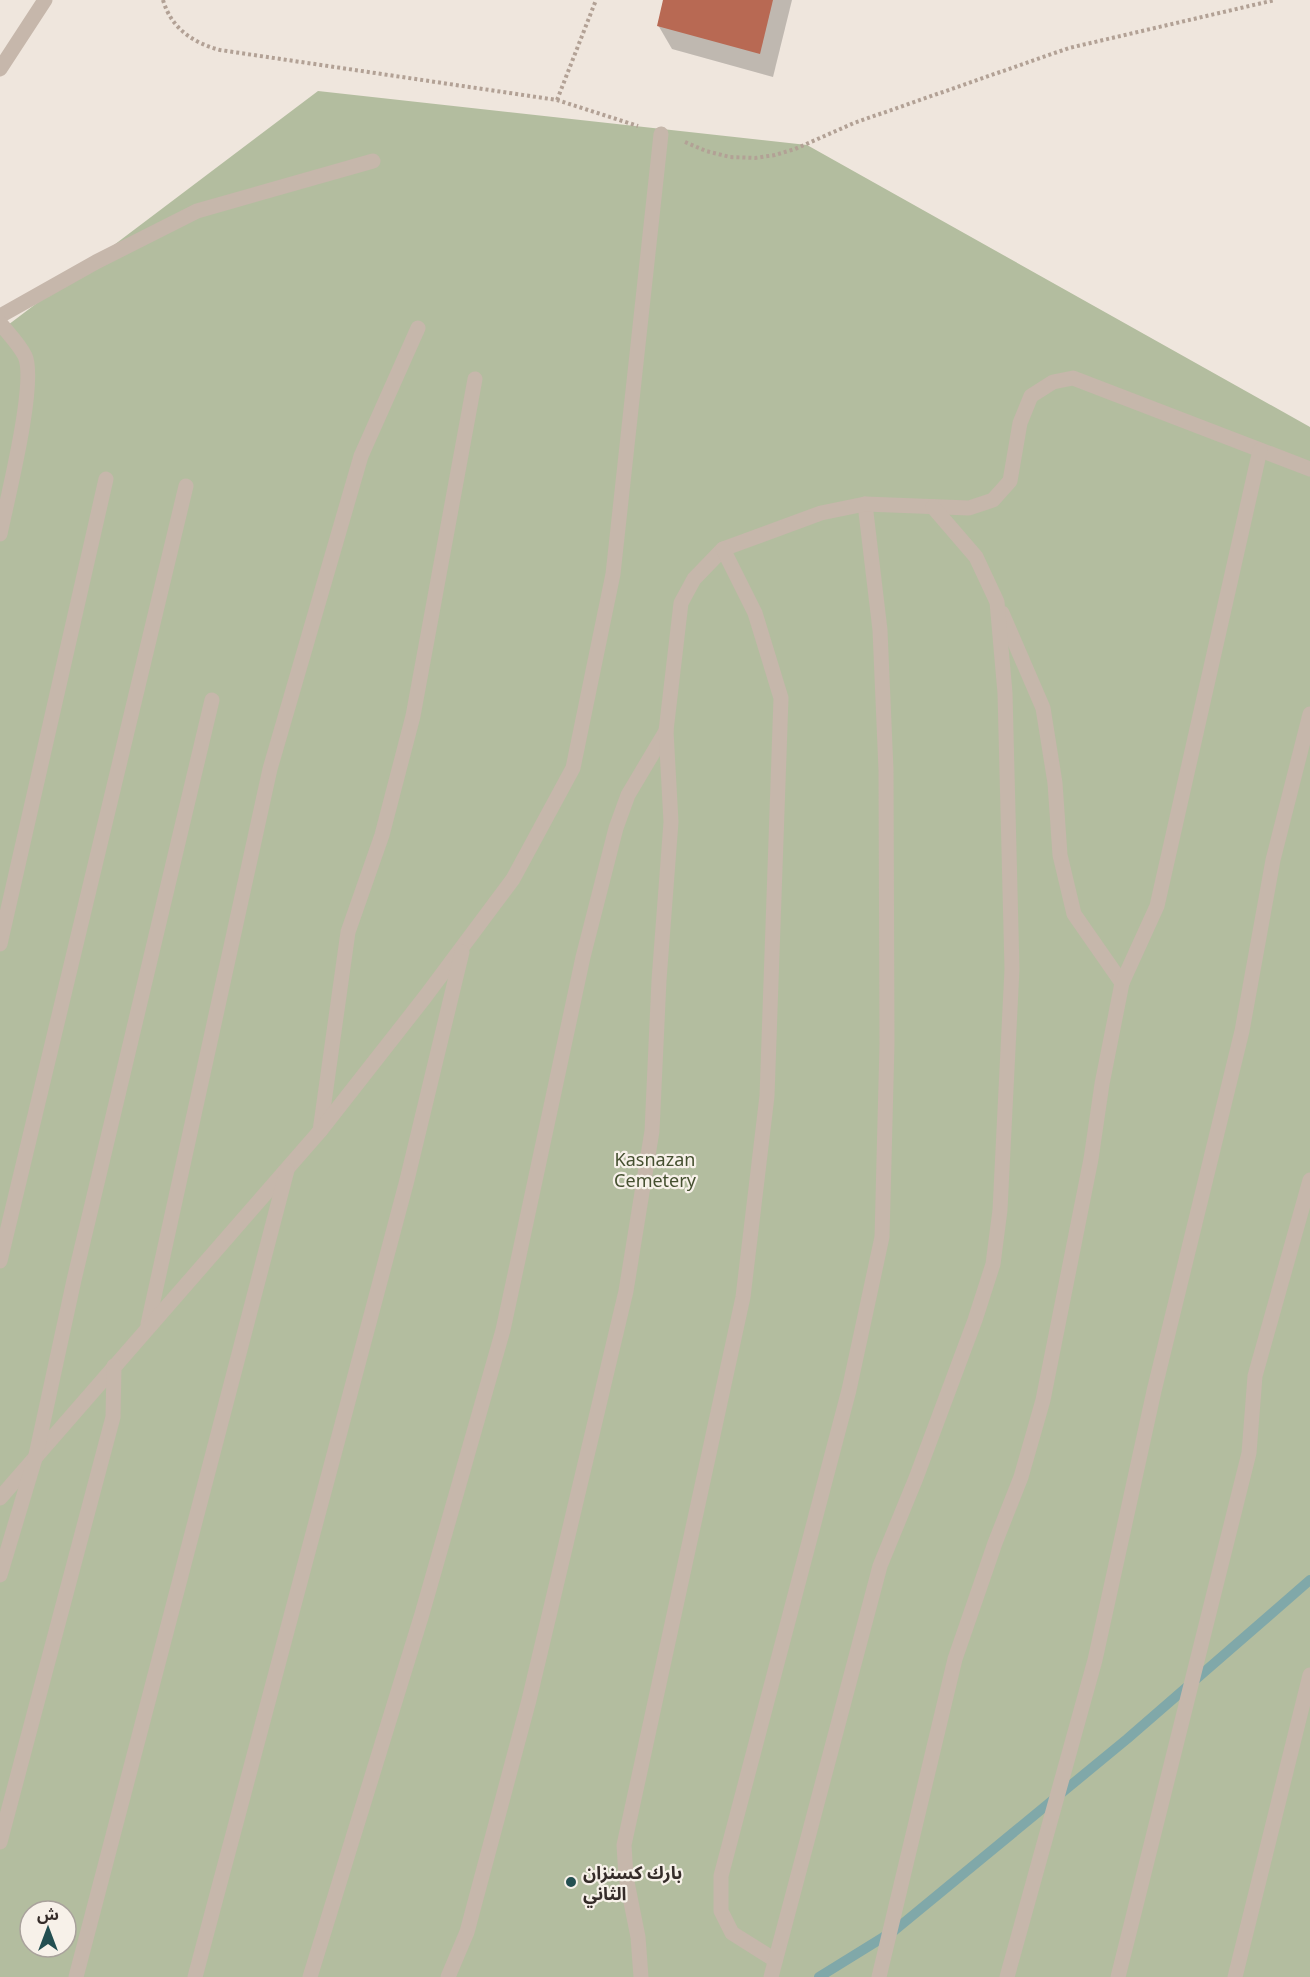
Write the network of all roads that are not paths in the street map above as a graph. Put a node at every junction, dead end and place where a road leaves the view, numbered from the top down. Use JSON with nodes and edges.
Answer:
{"nodes":[{"id":1,"x":45,"y":0,"type":"edge"},
{"id":2,"x":0,"y":69,"type":"edge"},
{"id":3,"x":661,"y":134,"type":"road end"},
{"id":4,"x":373,"y":161,"type":"dead end"},
{"id":5,"x":0,"y":316,"type":"edge"},
{"id":6,"x":0,"y":323,"type":"edge"},
{"id":7,"x":418,"y":328,"type":"dead end"},
{"id":8,"x":475,"y":379,"type":"dead end"},
{"id":9,"x":1260,"y":450,"type":"junction"},
{"id":10,"x":1310,"y":469,"type":"edge"},
{"id":11,"x":106,"y":479,"type":"dead end"},
{"id":12,"x":186,"y":486,"type":"dead end"},
{"id":13,"x":865,"y":504,"type":"junction"},
{"id":14,"x":933,"y":507,"type":"junction"},
{"id":15,"x":0,"y":534,"type":"edge"},
{"id":16,"x":723,"y":549,"type":"junction"},
{"id":17,"x":998,"y":602,"type":"junction"},
{"id":18,"x":212,"y":700,"type":"dead end"},
{"id":19,"x":1310,"y":714,"type":"edge"},
{"id":20,"x":666,"y":731,"type":"junction"},
{"id":21,"x":464,"y":943,"type":"junction"},
{"id":22,"x":0,"y":944,"type":"edge"},
{"id":23,"x":1122,"y":982,"type":"junction"},
{"id":24,"x":320,"y":1131,"type":"junction"},
{"id":25,"x":288,"y":1168,"type":"junction"},
{"id":26,"x":1310,"y":1180,"type":"edge"},
{"id":27,"x":0,"y":1261,"type":"edge"},
{"id":28,"x":147,"y":1328,"type":"junction"},
{"id":29,"x":114,"y":1366,"type":"junction"},
{"id":30,"x":36,"y":1455,"type":"junction"},
{"id":31,"x":0,"y":1498,"type":"edge"},
{"id":32,"x":0,"y":1575,"type":"edge"},
{"id":33,"x":1310,"y":1675,"type":"edge"},
{"id":34,"x":0,"y":1842,"type":"edge"},
{"id":35,"x":776,"y":1960,"type":"junction"},
{"id":36,"x":75,"y":1977,"type":"edge"},
{"id":37,"x":195,"y":1977,"type":"edge"},
{"id":38,"x":310,"y":1977,"type":"edge"},
{"id":39,"x":448,"y":1977,"type":"edge"},
{"id":40,"x":641,"y":1977,"type":"edge"},
{"id":41,"x":771,"y":1977,"type":"edge"},
{"id":42,"x":879,"y":1977,"type":"edge"},
{"id":43,"x":1007,"y":1977,"type":"edge"},
{"id":44,"x":1118,"y":1977,"type":"edge"},
{"id":45,"x":1235,"y":1977,"type":"edge"}],
"edges":[{"from":1,"to":2,"type":"street"},
{"from":3,"to":21,"type":"street"},
{"from":4,"to":5,"type":"street"},
{"from":6,"to":15,"type":"street"},
{"from":7,"to":28,"type":"street"},
{"from":8,"to":24,"type":"street"},
{"from":9,"to":10,"type":"street"},
{"from":9,"to":14,"type":"street"},
{"from":9,"to":23,"type":"street"},
{"from":11,"to":22,"type":"street"},
{"from":12,"to":27,"type":"street"},
{"from":13,"to":14,"type":"street"},
{"from":13,"to":16,"type":"street"},
{"from":13,"to":35,"type":"street"},
{"from":14,"to":17,"type":"street"},
{"from":16,"to":20,"type":"street"},
{"from":16,"to":40,"type":"street"},
{"from":17,"to":23,"type":"street"},
{"from":17,"to":35,"type":"street"},
{"from":18,"to":30,"type":"street"},
{"from":19,"to":43,"type":"street"},
{"from":20,"to":38,"type":"street"},
{"from":20,"to":39,"type":"street"},
{"from":21,"to":24,"type":"street"},
{"from":21,"to":37,"type":"street"},
{"from":23,"to":42,"type":"street"},
{"from":24,"to":25,"type":"street"},
{"from":25,"to":28,"type":"street"},
{"from":25,"to":36,"type":"street"},
{"from":26,"to":44,"type":"street"},
{"from":28,"to":29,"type":"street"},
{"from":29,"to":30,"type":"street"},
{"from":29,"to":34,"type":"street"},
{"from":30,"to":31,"type":"street"},
{"from":30,"to":32,"type":"street"},
{"from":33,"to":45,"type":"street"},
{"from":35,"to":41,"type":"street"}]}
